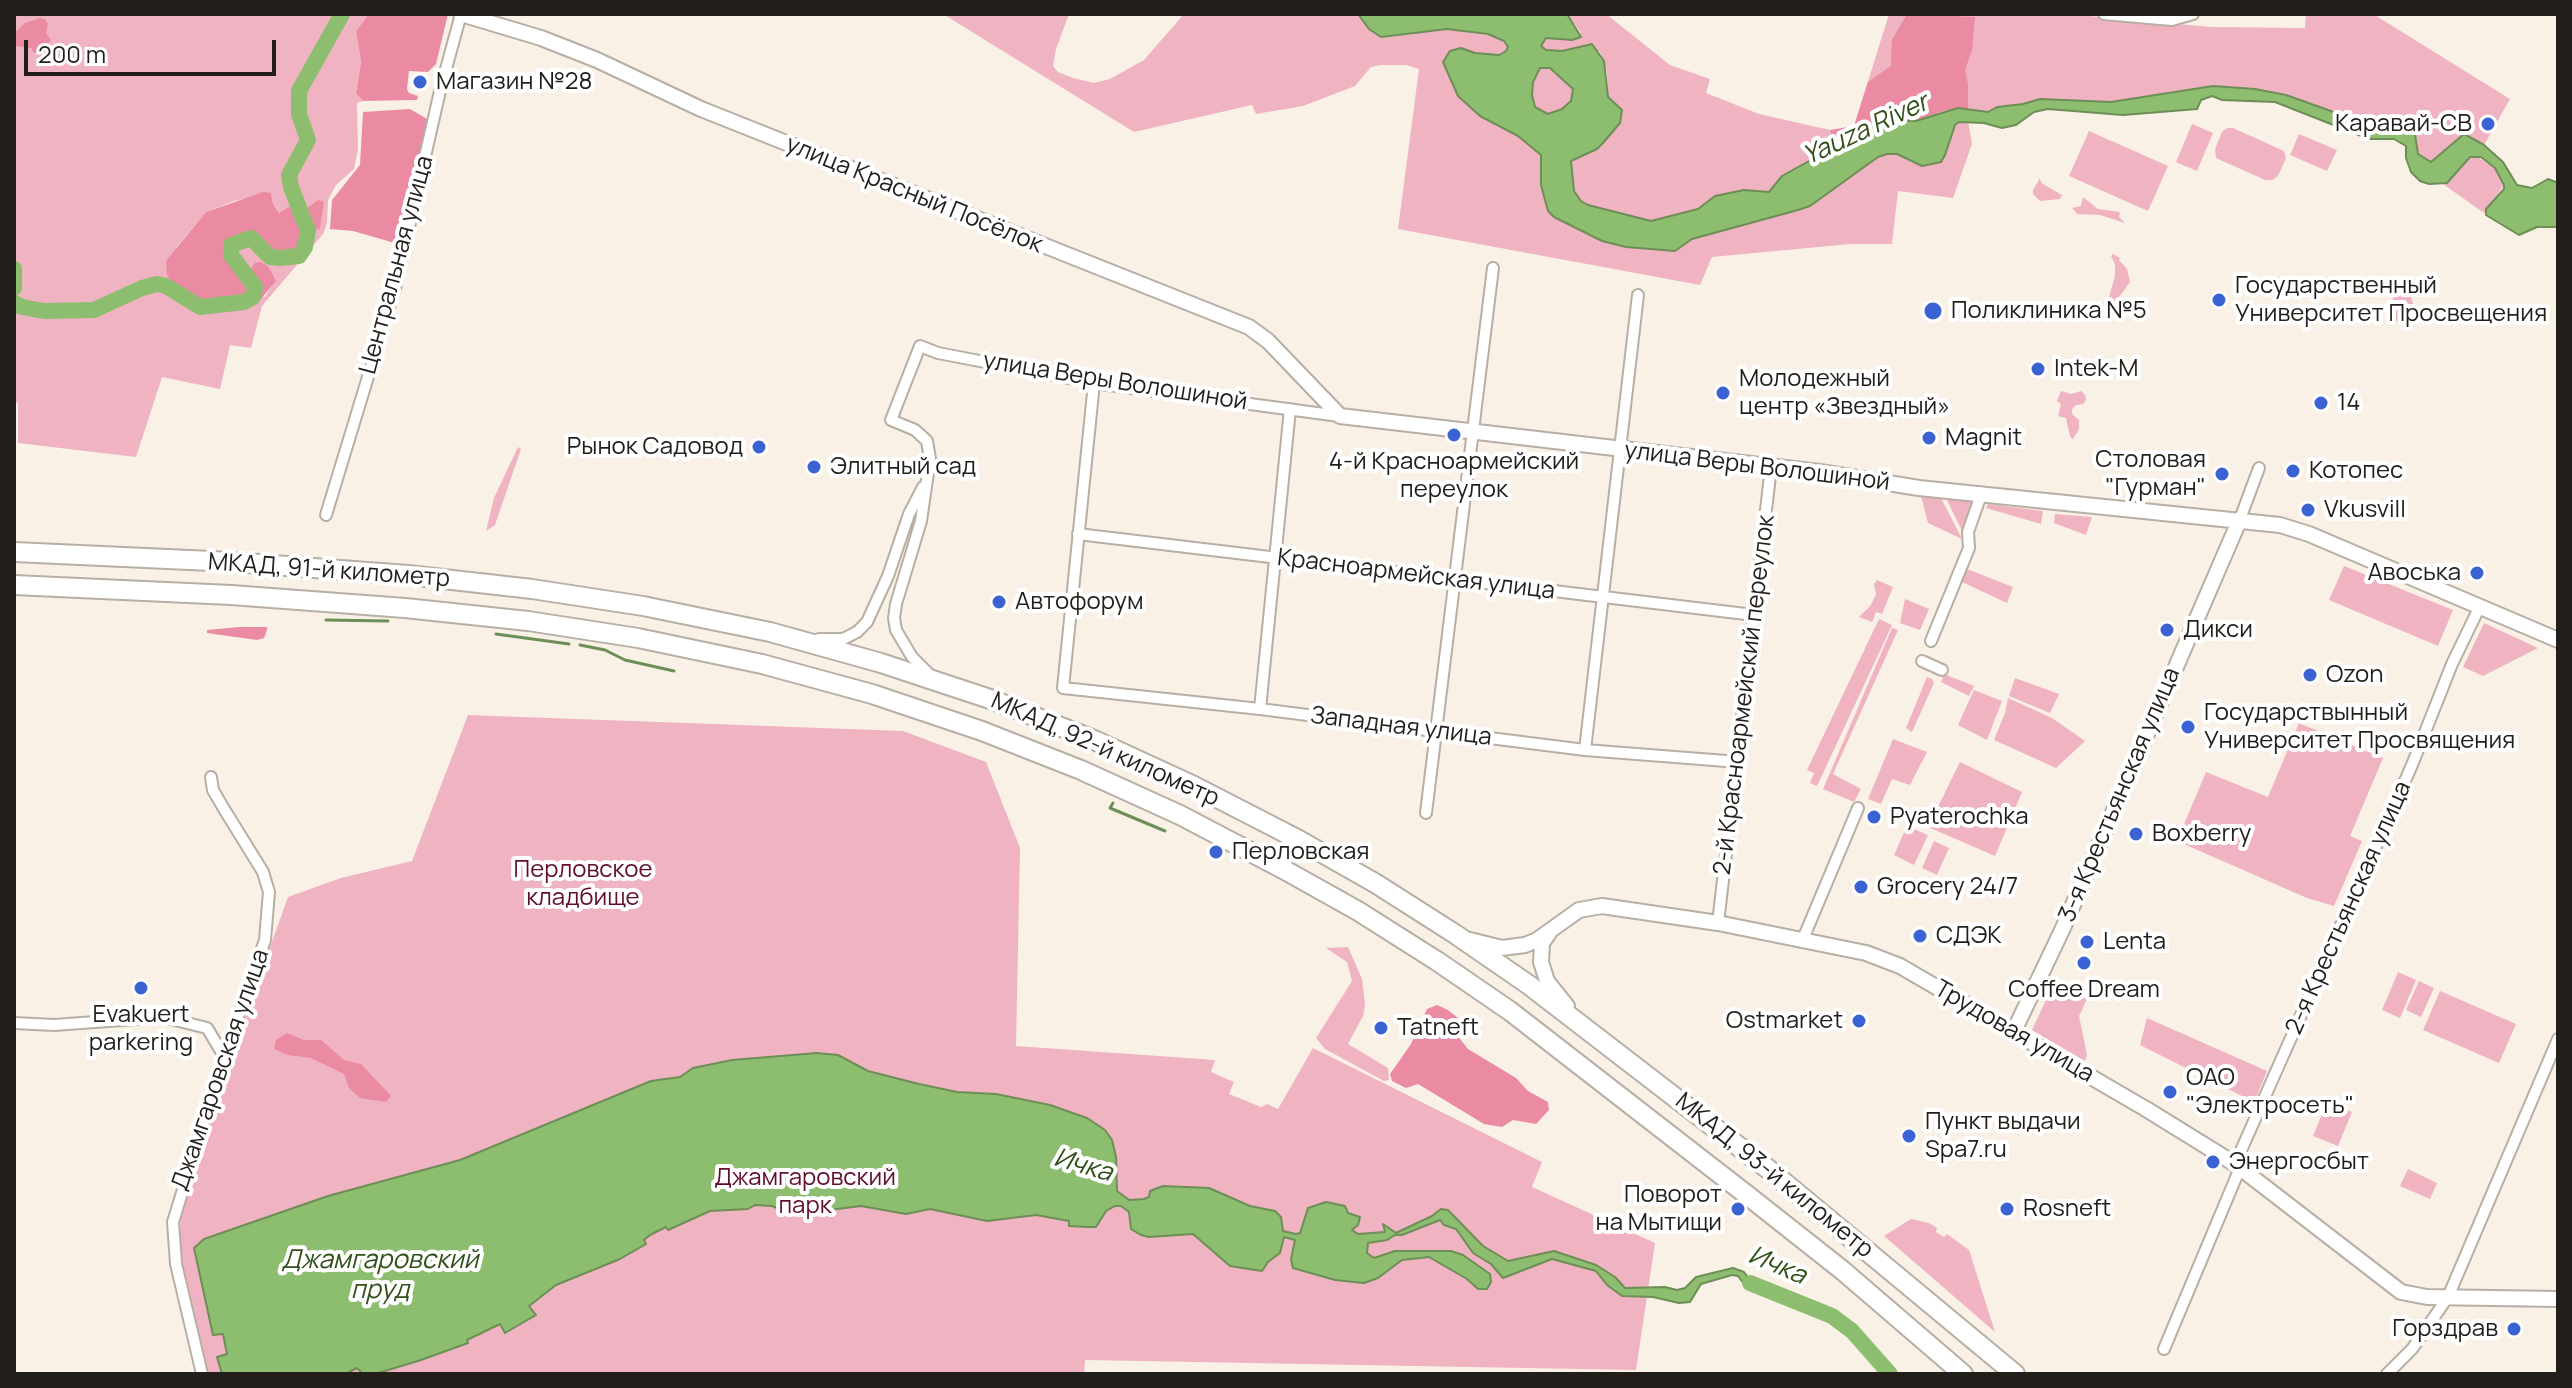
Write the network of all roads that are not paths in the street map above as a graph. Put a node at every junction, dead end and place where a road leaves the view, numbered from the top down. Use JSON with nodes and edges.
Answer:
{"nodes":[{"id":1,"x":461,"y":14,"type":"edge"},
{"id":2,"x":2104,"y":14,"type":"edge"},
{"id":3,"x":2193,"y":14,"type":"edge"},
{"id":4,"x":1493,"y":268,"type":"dead end"},
{"id":5,"x":1638,"y":295,"type":"dead end"},
{"id":6,"x":1094,"y":383,"type":"junction"},
{"id":7,"x":1290,"y":409,"type":"junction"},
{"id":8,"x":1340,"y":416,"type":"junction"},
{"id":9,"x":1473,"y":430,"type":"junction"},
{"id":10,"x":1621,"y":449,"type":"junction"},
{"id":11,"x":1771,"y":467,"type":"junction"},
{"id":12,"x":2259,"y":468,"type":"dead end"},
{"id":13,"x":928,"y":478,"type":"junction"},
{"id":14,"x":1981,"y":495,"type":"junction"},
{"id":15,"x":326,"y":515,"type":"dead end"},
{"id":16,"x":2240,"y":519,"type":"junction"},
{"id":17,"x":1078,"y":534,"type":"junction"},
{"id":18,"x":14,"y":552,"type":"edge"},
{"id":19,"x":1275,"y":558,"type":"junction"},
{"id":20,"x":1455,"y":581,"type":"junction"},
{"id":21,"x":14,"y":585,"type":"edge"},
{"id":22,"x":1601,"y":597,"type":"junction"},
{"id":23,"x":643,"y":606,"type":"joint"},
{"id":24,"x":2480,"y":606,"type":"junction"},
{"id":25,"x":1754,"y":615,"type":"junction"},
{"id":26,"x":770,"y":632,"type":"junction"},
{"id":27,"x":638,"y":638,"type":"joint"},
{"id":28,"x":2558,"y":640,"type":"edge"},
{"id":29,"x":1931,"y":641,"type":"dead end"},
{"id":30,"x":1922,"y":661,"type":"dead end"},
{"id":31,"x":1942,"y":670,"type":"dead end"},
{"id":32,"x":939,"y":682,"type":"junction"},
{"id":33,"x":1260,"y":709,"type":"junction"},
{"id":34,"x":1435,"y":732,"type":"junction"},
{"id":35,"x":1585,"y":750,"type":"junction"},
{"id":36,"x":1739,"y":762,"type":"junction"},
{"id":37,"x":211,"y":777,"type":"dead end"},
{"id":38,"x":1858,"y":808,"type":"dead end"},
{"id":39,"x":1426,"y":813,"type":"dead end"},
{"id":40,"x":1718,"y":923,"type":"junction"},
{"id":41,"x":1554,"y":927,"type":"junction"},
{"id":42,"x":1455,"y":934,"type":"junction"},
{"id":43,"x":1803,"y":939,"type":"junction"},
{"id":44,"x":1529,"y":985,"type":"joint"},
{"id":45,"x":1510,"y":1011,"type":"joint"},
{"id":46,"x":14,"y":1023,"type":"edge"},
{"id":47,"x":221,"y":1027,"type":"junction"},
{"id":48,"x":2014,"y":1031,"type":"junction"},
{"id":49,"x":1598,"y":1037,"type":"junction"},
{"id":50,"x":2558,"y":1039,"type":"edge"},
{"id":51,"x":224,"y":1056,"type":"junction"},
{"id":52,"x":2238,"y":1166,"type":"junction"},
{"id":53,"x":2448,"y":1297,"type":"junction"},
{"id":54,"x":2558,"y":1299,"type":"edge"},
{"id":55,"x":2164,"y":1349,"type":"dead end"},
{"id":56,"x":202,"y":1374,"type":"edge"},
{"id":57,"x":1963,"y":1374,"type":"edge"},
{"id":58,"x":2015,"y":1374,"type":"edge"},
{"id":59,"x":2387,"y":1374,"type":"edge"}],
"edges":[{"from":1,"to":8,"type":"street","name":"улица Красный Посёлок"},
{"from":1,"to":15,"type":"street","name":"Центральная улица"},
{"from":2,"to":3,"type":"street"},
{"from":4,"to":9,"type":"street"},
{"from":5,"to":10,"type":"street"},
{"from":6,"to":7,"type":"street","name":"улица Веры Волошиной"},
{"from":6,"to":13,"type":"street","name":"улица Веры Волошиной"},
{"from":6,"to":17,"type":"street"},
{"from":7,"to":8,"type":"street","name":"улица Веры Волошиной"},
{"from":7,"to":19,"type":"street"},
{"from":8,"to":9,"type":"street","name":"улица Веры Волошиной"},
{"from":9,"to":10,"type":"street","name":"улица Веры Волошиной"},
{"from":9,"to":20,"type":"street"},
{"from":10,"to":11,"type":"street","name":"улица Веры Волошиной"},
{"from":10,"to":22,"type":"street"},
{"from":11,"to":14,"type":"street","name":"улица Веры Волошиной"},
{"from":11,"to":25,"type":"street","name":"2-й Красноармейский переулок"},
{"from":12,"to":16,"type":"street","name":"3-я Крестьянская улица"},
{"from":13,"to":26,"type":"street"},
{"from":13,"to":32,"type":"street"},
{"from":14,"to":16,"type":"street","name":"улица Веры Волошиной"},
{"from":14,"to":29,"type":"street"},
{"from":16,"to":24,"type":"street","name":"улица Веры Волошиной"},
{"from":16,"to":48,"type":"street","name":"3-я Крестьянская улица"},
{"from":17,"to":19,"type":"street","name":"Красноармейская улица"},
{"from":17,"to":33,"type":"street","name":"Западная улица"},
{"from":18,"to":23,"type":"highway","name":"МКАД, 91-й километр"},
{"from":19,"to":20,"type":"street","name":"Красноармейская улица"},
{"from":19,"to":33,"type":"street"},
{"from":20,"to":22,"type":"street","name":"Красноармейская улица"},
{"from":20,"to":34,"type":"street"},
{"from":21,"to":27,"type":"highway","name":"МКАД, 91-й километр"},
{"from":22,"to":25,"type":"street","name":"Красноармейская улица"},
{"from":22,"to":35,"type":"street"},
{"from":23,"to":26,"type":"highway","name":"МКАД, 92-й километр"},
{"from":24,"to":28,"type":"street","name":"улица Веры Волошиной"},
{"from":24,"to":52,"type":"street","name":"2-я Крестьянская улица"},
{"from":25,"to":36,"type":"street","name":"2-й Красноармейский переулок"},
{"from":26,"to":32,"type":"highway","name":"МКАД, 92-й километр"},
{"from":27,"to":45,"type":"highway","name":"МКАД, 92-й километр"},
{"from":30,"to":31,"type":"street"},
{"from":32,"to":42,"type":"highway","name":"МКАД, 92-й километр"},
{"from":33,"to":34,"type":"street","name":"Западная улица"},
{"from":34,"to":35,"type":"street","name":"Западная улица"},
{"from":34,"to":39,"type":"street"},
{"from":35,"to":36,"type":"street","name":"Западная улица"},
{"from":36,"to":40,"type":"street","name":"2-й Красноармейский переулок"},
{"from":37,"to":47,"type":"street","name":"Джамгаровская улица"},
{"from":38,"to":43,"type":"street"},
{"from":40,"to":41,"type":"street","name":"Трудовая улица"},
{"from":40,"to":43,"type":"street","name":"Трудовая улица"},
{"from":41,"to":42,"type":"street","name":"Трудовая улица"},
{"from":41,"to":49,"type":"street"},
{"from":42,"to":44,"type":"highway","name":"МКАД, 92-й километр"},
{"from":43,"to":48,"type":"street","name":"Трудовая улица"},
{"from":44,"to":49,"type":"highway","name":"МКАД, 93-й километр"},
{"from":45,"to":57,"type":"highway","name":"МКАД, 93-й километр"},
{"from":46,"to":47,"type":"street"},
{"from":47,"to":51,"type":"street","name":"Джамгаровская улица"},
{"from":47,"to":51,"type":"street"},
{"from":48,"to":52,"type":"street","name":"Трудовая улица"},
{"from":49,"to":58,"type":"highway","name":"МКАД, 93-й километр"},
{"from":50,"to":53,"type":"street"},
{"from":51,"to":56,"type":"street","name":"Джамгаровская улица"},
{"from":52,"to":53,"type":"street","name":"Трудовая улица"},
{"from":52,"to":55,"type":"street","name":"2-я Крестьянская улица"},
{"from":53,"to":54,"type":"street"},
{"from":53,"to":59,"type":"street"}]}
